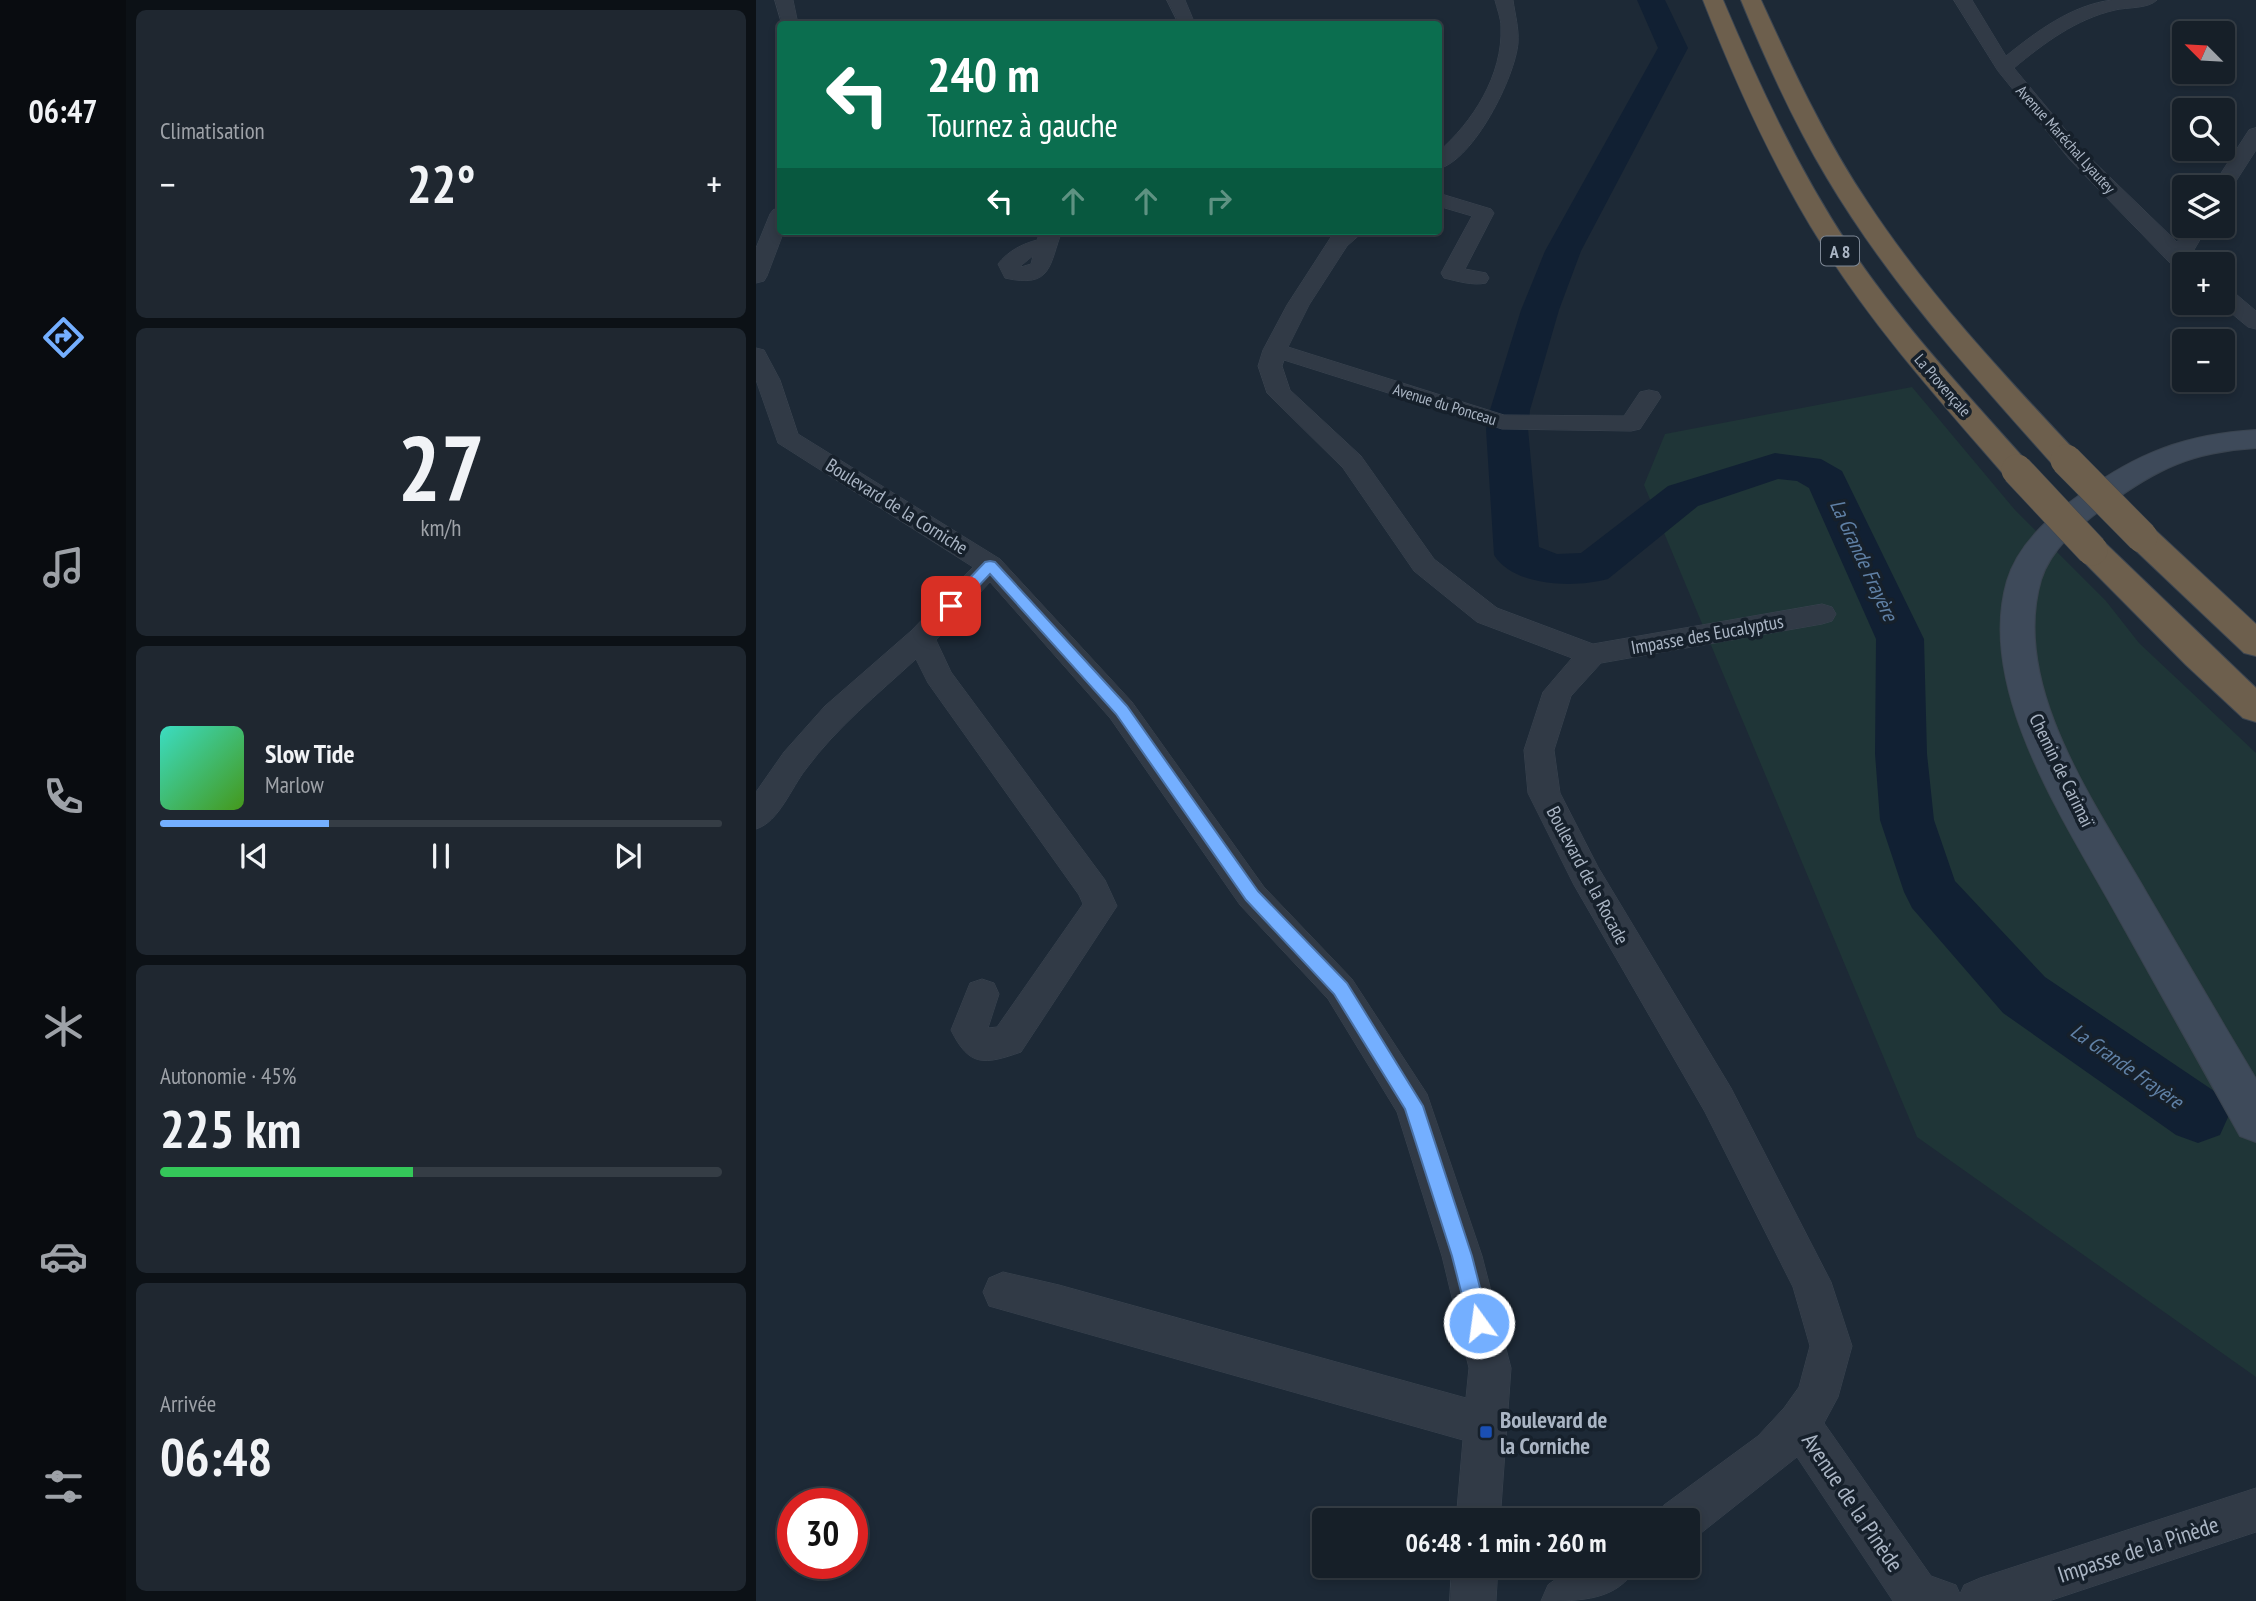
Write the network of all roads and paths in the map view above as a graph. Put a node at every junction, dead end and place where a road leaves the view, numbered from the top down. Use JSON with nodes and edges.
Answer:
{"nodes":[{"id":1,"x":784,"y":0,"type":"edge"},
{"id":2,"x":1176,"y":0,"type":"edge"},
{"id":3,"x":1504,"y":0,"type":"edge"},
{"id":4,"x":1713,"y":0,"type":"edge"},
{"id":5,"x":1751,"y":0,"type":"edge"},
{"id":6,"x":1963,"y":0,"type":"edge"},
{"id":7,"x":2148,"y":0,"type":"edge"},
{"id":8,"x":789,"y":21,"type":"edge"},
{"id":9,"x":1186,"y":21,"type":"edge"},
{"id":10,"x":2004,"y":67,"type":"junction"},
{"id":11,"x":2256,"y":134,"type":"edge"},
{"id":12,"x":1442,"y":159,"type":"edge"},
{"id":13,"x":2230,"y":175,"type":"edge"},
{"id":14,"x":1442,"y":200,"type":"edge"},
{"id":15,"x":777,"y":222,"type":"edge"},
{"id":16,"x":1348,"y":235,"type":"edge"},
{"id":17,"x":2173,"y":252,"type":"edge"},
{"id":18,"x":756,"y":275,"type":"edge"},
{"id":19,"x":1478,"y":278,"type":"dead end"},
{"id":20,"x":2235,"y":305,"type":"edge"},
{"id":21,"x":2256,"y":323,"type":"edge"},
{"id":22,"x":1275,"y":350,"type":"junction"},
{"id":23,"x":756,"y":355,"type":"edge"},
{"id":24,"x":1649,"y":397,"type":"dead end"},
{"id":25,"x":2256,"y":439,"type":"edge"},
{"id":26,"x":990,"y":565,"type":"junction"},
{"id":27,"x":1822,"y":614,"type":"dead end"},
{"id":28,"x":920,"y":638,"type":"junction"},
{"id":29,"x":2256,"y":644,"type":"edge"},
{"id":30,"x":1592,"y":654,"type":"junction"},
{"id":31,"x":2256,"y":709,"type":"edge"},
{"id":32,"x":756,"y":817,"type":"edge"},
{"id":33,"x":982,"y":994,"type":"dead end"},
{"id":34,"x":2256,"y":1121,"type":"edge"},
{"id":35,"x":1003,"y":1292,"type":"dead end"},
{"id":36,"x":1799,"y":1423,"type":"junction"},
{"id":37,"x":1486,"y":1425,"type":"junction"},
{"id":38,"x":1479,"y":1508,"type":"edge"},
{"id":39,"x":1697,"y":1508,"type":"edge"},
{"id":40,"x":2256,"y":1510,"type":"edge"},
{"id":41,"x":1474,"y":1578,"type":"edge"},
{"id":42,"x":1597,"y":1578,"type":"edge"},
{"id":43,"x":1472,"y":1601,"type":"edge"},
{"id":44,"x":1564,"y":1601,"type":"edge"},
{"id":45,"x":1940,"y":1601,"type":"edge"},
{"id":46,"x":1980,"y":1601,"type":"edge"}],
"edges":[{"from":1,"to":8,"type":"street"},
{"from":2,"to":9,"type":"street"},
{"from":3,"to":12,"type":"street"},
{"from":4,"to":31,"type":"highway","name":"La Provençale","number":"A 8","bridge":true},
{"from":5,"to":29,"type":"highway","number":"A 8","bridge":true},
{"from":6,"to":10,"type":"street","name":"Avenue Maréchal Lyautey"},
{"from":7,"to":10,"type":"street"},
{"from":10,"to":17,"type":"street","name":"Avenue Maréchal Lyautey"},
{"from":11,"to":13,"type":"street"},
{"from":14,"to":19,"type":"street"},
{"from":15,"to":18,"type":"street"},
{"from":16,"to":22,"type":"street"},
{"from":20,"to":21,"type":"street"},
{"from":22,"to":24,"type":"street","name":"Avenue du Ponceau"},
{"from":22,"to":30,"type":"street"},
{"from":23,"to":26,"type":"street","name":"Boulevard de la Corniche"},
{"from":25,"to":34,"type":"street","name":"Chemin de Carimaï"},
{"from":26,"to":28,"type":"street"},
{"from":26,"to":37,"type":"street","name":"Boulevard de la Corniche"},
{"from":27,"to":30,"type":"street","name":"Impasse des Eucalyptus"},
{"from":28,"to":32,"type":"street"},
{"from":28,"to":33,"type":"street"},
{"from":30,"to":36,"type":"street","name":"Boulevard de la Rocade"},
{"from":35,"to":37,"type":"street"},
{"from":36,"to":39,"type":"street","name":"Boulevard de la Rocade"},
{"from":36,"to":45,"type":"street","name":"Avenue de la Pinède"},
{"from":37,"to":38,"type":"street","name":"Boulevard de la Corniche"},
{"from":40,"to":46,"type":"street","name":"Impasse de la Pinède"},
{"from":41,"to":43,"type":"street"},
{"from":42,"to":44,"type":"street"}]}
